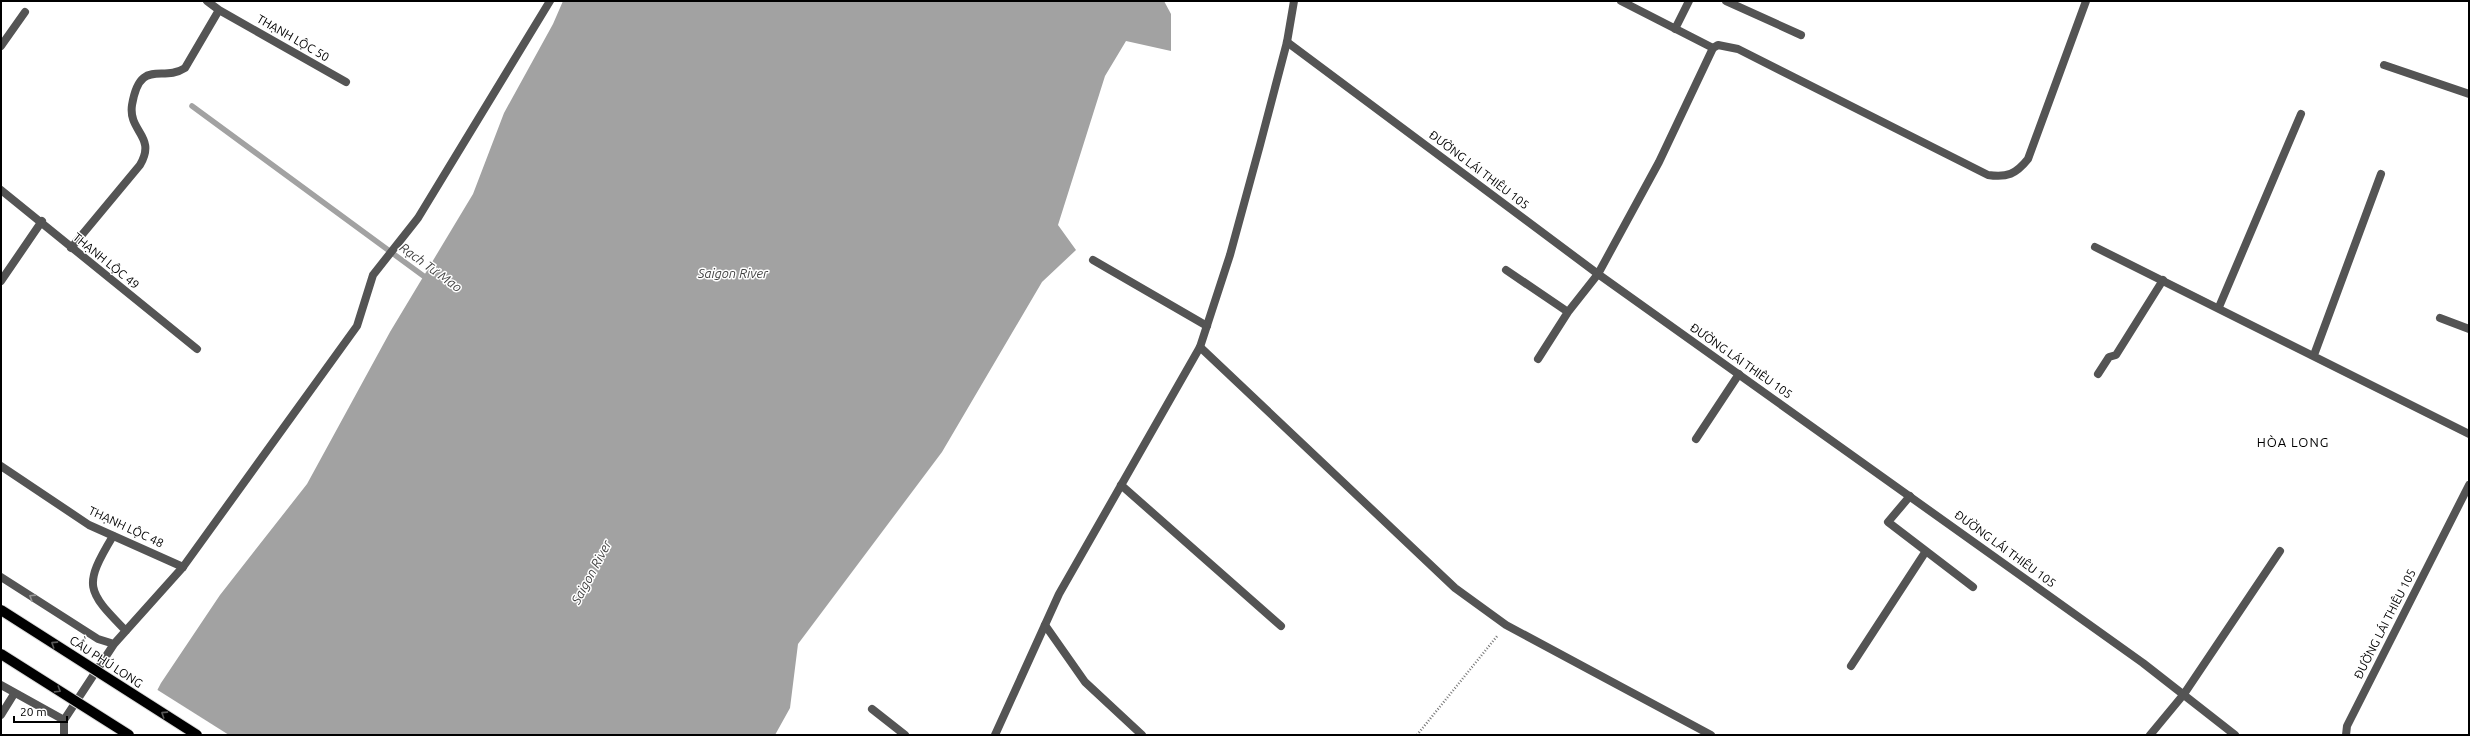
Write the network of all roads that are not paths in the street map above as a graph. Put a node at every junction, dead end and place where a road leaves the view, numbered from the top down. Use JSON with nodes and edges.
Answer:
{"nodes":[{"id":1,"x":207,"y":1,"type":"edge"},
{"id":2,"x":550,"y":1,"type":"edge"},
{"id":3,"x":1294,"y":1,"type":"edge"},
{"id":4,"x":1621,"y":1,"type":"edge"},
{"id":5,"x":1689,"y":1,"type":"edge"},
{"id":6,"x":1726,"y":1,"type":"edge"},
{"id":7,"x":2086,"y":1,"type":"edge"},
{"id":8,"x":219,"y":10,"type":"junction"},
{"id":9,"x":25,"y":12,"type":"dead end"},
{"id":10,"x":1675,"y":28,"type":"junction"},
{"id":11,"x":1801,"y":35,"type":"dead end"},
{"id":12,"x":1287,"y":42,"type":"junction"},
{"id":13,"x":1,"y":46,"type":"edge"},
{"id":14,"x":1713,"y":48,"type":"junction"},
{"id":15,"x":2384,"y":65,"type":"dead end"},
{"id":16,"x":346,"y":82,"type":"dead end"},
{"id":17,"x":2469,"y":94,"type":"edge"},
{"id":18,"x":2301,"y":114,"type":"dead end"},
{"id":19,"x":2381,"y":174,"type":"dead end"},
{"id":20,"x":1,"y":190,"type":"edge"},
{"id":21,"x":42,"y":221,"type":"junction"},
{"id":22,"x":2095,"y":247,"type":"dead end"},
{"id":23,"x":71,"y":248,"type":"junction"},
{"id":24,"x":1093,"y":260,"type":"dead end"},
{"id":25,"x":1506,"y":270,"type":"dead end"},
{"id":26,"x":1598,"y":274,"type":"junction"},
{"id":27,"x":2163,"y":280,"type":"junction"},
{"id":28,"x":1,"y":281,"type":"edge"},
{"id":29,"x":2219,"y":308,"type":"junction"},
{"id":30,"x":1568,"y":312,"type":"junction"},
{"id":31,"x":2440,"y":318,"type":"dead end"},
{"id":32,"x":1207,"y":326,"type":"junction"},
{"id":33,"x":2469,"y":329,"type":"edge"},
{"id":34,"x":1200,"y":347,"type":"junction"},
{"id":35,"x":197,"y":349,"type":"dead end"},
{"id":36,"x":2314,"y":355,"type":"junction"},
{"id":37,"x":1538,"y":359,"type":"dead end"},
{"id":38,"x":1739,"y":374,"type":"junction"},
{"id":39,"x":2098,"y":374,"type":"dead end"},
{"id":40,"x":2469,"y":434,"type":"edge"},
{"id":41,"x":1696,"y":439,"type":"dead end"},
{"id":42,"x":1,"y":466,"type":"edge"},
{"id":43,"x":1122,"y":485,"type":"junction"},
{"id":44,"x":2469,"y":485,"type":"edge"},
{"id":45,"x":1910,"y":496,"type":"junction"},
{"id":46,"x":113,"y":536,"type":"junction"},
{"id":47,"x":1926,"y":551,"type":"junction"},
{"id":48,"x":2280,"y":551,"type":"dead end"},
{"id":49,"x":183,"y":567,"type":"junction"},
{"id":50,"x":1,"y":577,"type":"edge"},
{"id":51,"x":1973,"y":587,"type":"dead end"},
{"id":52,"x":1,"y":610,"type":"edge"},
{"id":53,"x":1045,"y":625,"type":"junction"},
{"id":54,"x":1281,"y":626,"type":"dead end"},
{"id":55,"x":126,"y":631,"type":"junction"},
{"id":56,"x":114,"y":644,"type":"junction"},
{"id":57,"x":1,"y":654,"type":"edge"},
{"id":58,"x":1852,"y":666,"type":"dead end"},
{"id":59,"x":1,"y":685,"type":"edge"},
{"id":60,"x":14,"y":694,"type":"junction"},
{"id":61,"x":2184,"y":694,"type":"junction"},
{"id":62,"x":872,"y":709,"type":"dead end"},
{"id":63,"x":1,"y":716,"type":"edge"},
{"id":64,"x":64,"y":720,"type":"junction"},
{"id":65,"x":64,"y":735,"type":"edge"},
{"id":66,"x":129,"y":735,"type":"edge"},
{"id":67,"x":197,"y":735,"type":"edge"},
{"id":68,"x":905,"y":735,"type":"edge"},
{"id":69,"x":995,"y":735,"type":"edge"},
{"id":70,"x":1142,"y":735,"type":"edge"},
{"id":71,"x":1711,"y":735,"type":"edge"},
{"id":72,"x":2150,"y":735,"type":"edge"},
{"id":73,"x":2235,"y":735,"type":"edge"},
{"id":74,"x":2346,"y":735,"type":"edge"}],
"edges":[{"from":1,"to":8,"type":"street","name":"THẠNH LỘC 50"},
{"from":2,"to":49,"type":"street"},
{"from":3,"to":12,"type":"street"},
{"from":4,"to":10,"type":"street"},
{"from":5,"to":10,"type":"street"},
{"from":6,"to":11,"type":"street"},
{"from":7,"to":14,"type":"street"},
{"from":8,"to":16,"type":"street","name":"THẠNH LỘC 50"},
{"from":8,"to":23,"type":"street"},
{"from":9,"to":13,"type":"street"},
{"from":10,"to":14,"type":"street"},
{"from":12,"to":26,"type":"street","name":"ĐƯỜNG LÁI THIÊU 105"},
{"from":12,"to":32,"type":"street"},
{"from":14,"to":26,"type":"street"},
{"from":15,"to":17,"type":"street"},
{"from":18,"to":29,"type":"street"},
{"from":19,"to":36,"type":"street"},
{"from":20,"to":21,"type":"street","name":"THẠNH LỘC 49"},
{"from":21,"to":23,"type":"street","name":"THẠNH LỘC 49"},
{"from":21,"to":28,"type":"street"},
{"from":22,"to":27,"type":"street"},
{"from":23,"to":35,"type":"street","name":"THẠNH LỘC 49"},
{"from":24,"to":32,"type":"street"},
{"from":25,"to":30,"type":"street"},
{"from":26,"to":30,"type":"street"},
{"from":26,"to":38,"type":"street","name":"ĐƯỜNG LÁI THIÊU 105"},
{"from":27,"to":29,"type":"street"},
{"from":27,"to":39,"type":"street"},
{"from":29,"to":36,"type":"street"},
{"from":30,"to":37,"type":"street"},
{"from":31,"to":33,"type":"street"},
{"from":32,"to":34,"type":"street"},
{"from":34,"to":43,"type":"street"},
{"from":34,"to":71,"type":"street"},
{"from":36,"to":40,"type":"street"},
{"from":38,"to":41,"type":"street"},
{"from":38,"to":45,"type":"street","name":"ĐƯỜNG LÁI THIÊU 105"},
{"from":42,"to":46,"type":"street","name":"THẠNH LỘC 48"},
{"from":43,"to":53,"type":"street"},
{"from":43,"to":54,"type":"street"},
{"from":44,"to":74,"type":"street","name":"ĐƯỜNG LÁI THIÊU 105"},
{"from":45,"to":47,"type":"street"},
{"from":45,"to":61,"type":"street","name":"ĐƯỜNG LÁI THIÊU 105"},
{"from":46,"to":49,"type":"street","name":"THẠNH LỘC 48"},
{"from":46,"to":55,"type":"street"},
{"from":47,"to":51,"type":"street"},
{"from":47,"to":58,"type":"street"},
{"from":48,"to":61,"type":"street"},
{"from":49,"to":55,"type":"street"},
{"from":56,"to":50,"type":"street","one_way":true},
{"from":67,"to":52,"type":"main road","name":"CẦU PHÚ LONG","one_way":true,"bridge":true},
{"from":53,"to":69,"type":"street"},
{"from":53,"to":70,"type":"street"},
{"from":55,"to":56,"type":"street"},
{"from":56,"to":64,"type":"street"},
{"from":57,"to":66,"type":"main road","one_way":true,"bridge":true},
{"from":59,"to":60,"type":"street"},
{"from":60,"to":63,"type":"street"},
{"from":60,"to":64,"type":"street"},
{"from":61,"to":72,"type":"street"},
{"from":61,"to":73,"type":"street","name":"ĐƯỜNG LÁI THIÊU 105"},
{"from":62,"to":68,"type":"street"},
{"from":64,"to":65,"type":"street"}]}
